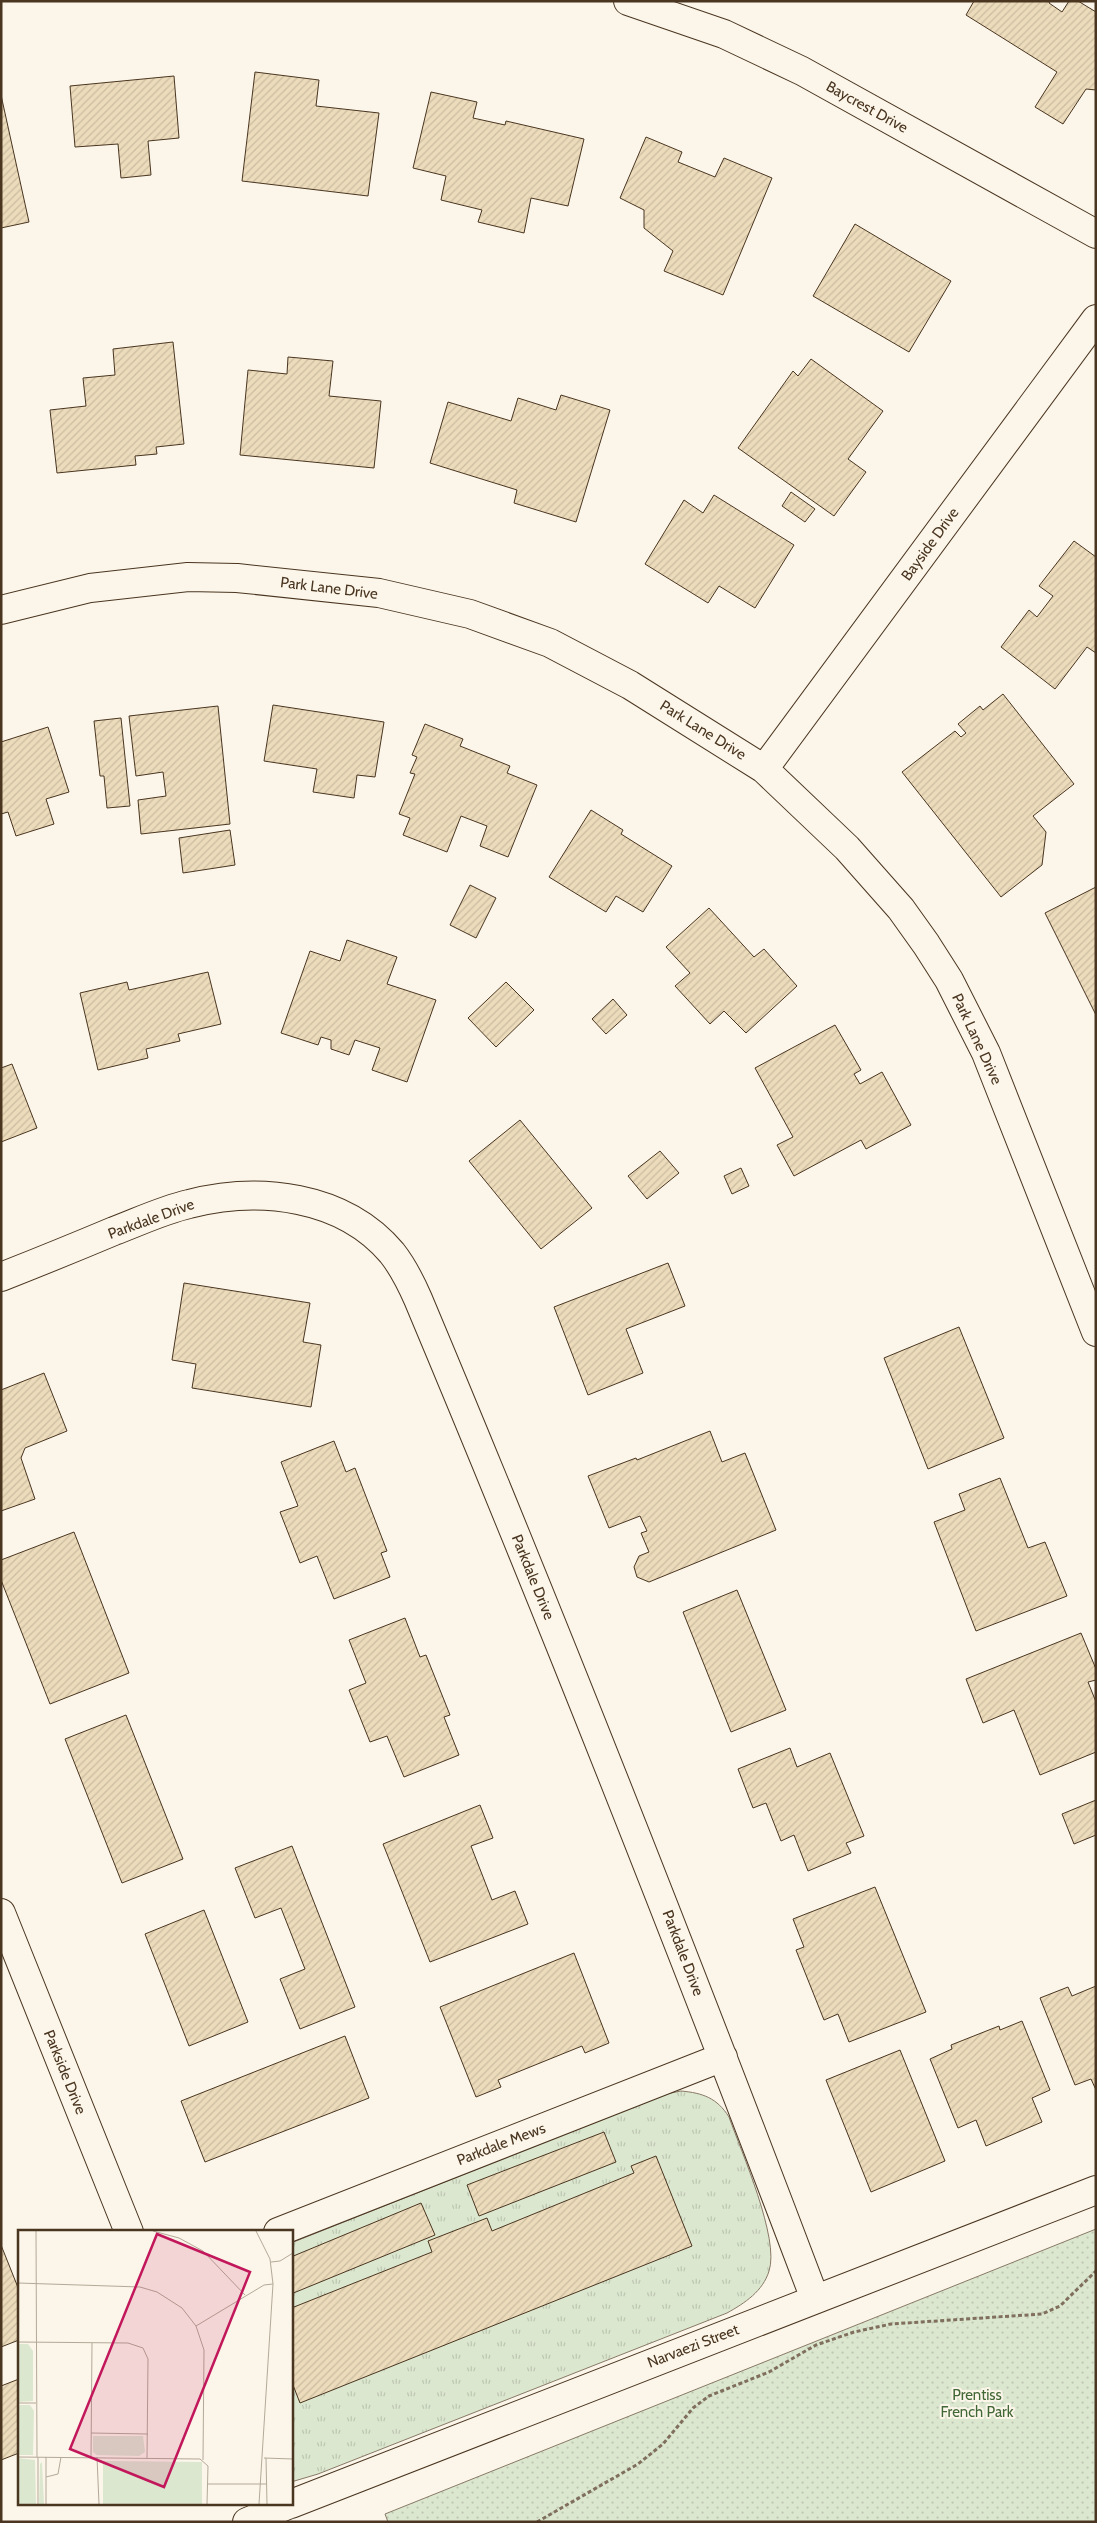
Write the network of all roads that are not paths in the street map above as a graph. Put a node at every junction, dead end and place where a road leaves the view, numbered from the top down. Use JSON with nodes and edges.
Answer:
{"nodes":[{"id":1,"x":628,"y":1,"type":"edge"},
{"id":2,"x":1096,"y":234,"type":"edge"},
{"id":3,"x":1096,"y":320,"type":"edge"},
{"id":4,"x":1,"y":610,"type":"edge"},
{"id":5,"x":764,"y":769,"type":"junction"},
{"id":6,"x":1,"y":1277,"type":"edge"},
{"id":7,"x":1096,"y":1332,"type":"edge"},
{"id":8,"x":1,"y":1913,"type":"edge"},
{"id":9,"x":723,"y":2057,"type":"junction"},
{"id":10,"x":1096,"y":2190,"type":"edge"},
{"id":11,"x":128,"y":2230,"type":"edge"},
{"id":12,"x":283,"y":2230,"type":"edge"},
{"id":13,"x":815,"y":2299,"type":"junction"},
{"id":14,"x":239,"y":2506,"type":"edge"},
{"id":15,"x":299,"y":2507,"type":"edge"},
{"id":16,"x":246,"y":2522,"type":"edge"}],
"edges":[{"from":1,"to":2,"type":"street","name":"Baycrest Drive"},
{"from":3,"to":5,"type":"street","name":"Bayside Drive"},
{"from":4,"to":5,"type":"street","name":"Park Lane Drive"},
{"from":5,"to":7,"type":"street","name":"Park Lane Drive"},
{"from":6,"to":9,"type":"street","name":"Parkdale Drive"},
{"from":8,"to":11,"type":"street","name":"Parkside Drive"},
{"from":9,"to":12,"type":"street","name":"Parkdale Mews"},
{"from":9,"to":13,"type":"street","name":"Parkdale Drive"},
{"from":10,"to":13,"type":"street","name":"Narvaezi Street"},
{"from":13,"to":15,"type":"street","name":"Narvaezi Street"},
{"from":14,"to":16,"type":"street"},
{"from":15,"to":16,"type":"street","name":"Narvaezi Street"}]}
